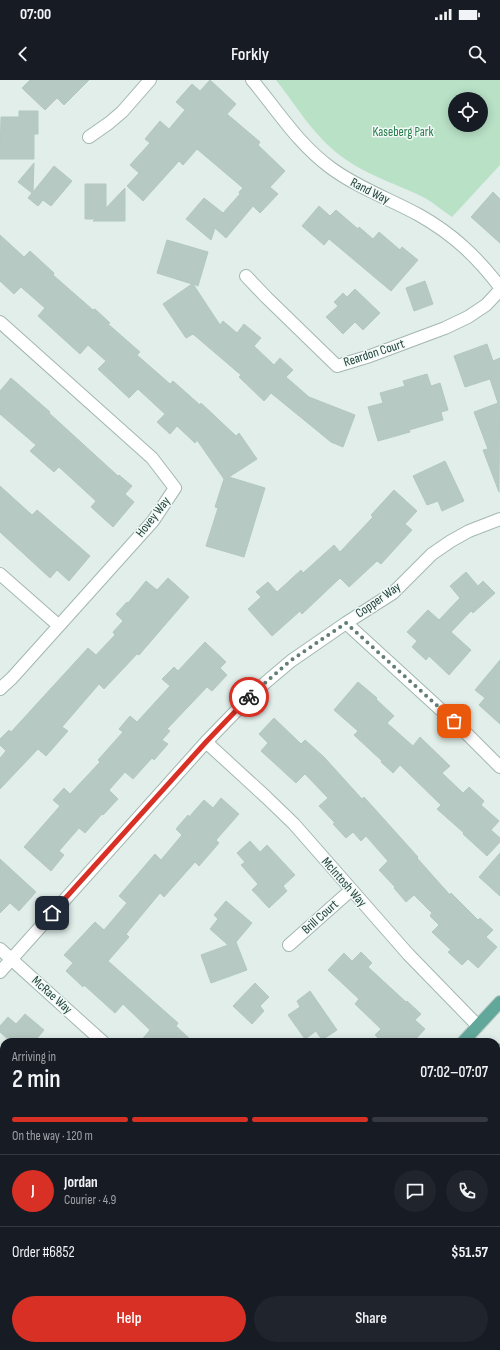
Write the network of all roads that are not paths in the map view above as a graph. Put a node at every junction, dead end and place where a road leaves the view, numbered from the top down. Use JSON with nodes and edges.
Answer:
{"nodes":[{"id":1,"x":150,"y":80,"type":"edge"},
{"id":2,"x":252,"y":80,"type":"edge"},
{"id":3,"x":89,"y":136,"type":"dead end"},
{"id":4,"x":246,"y":276,"type":"dead end"},
{"id":5,"x":500,"y":287,"type":"edge"},
{"id":6,"x":500,"y":290,"type":"edge"},
{"id":7,"x":0,"y":322,"type":"edge"},
{"id":8,"x":500,"y":518,"type":"edge"},
{"id":9,"x":0,"y":574,"type":"edge"},
{"id":10,"x":346,"y":623,"type":"junction"},
{"id":11,"x":58,"y":626,"type":"junction"},
{"id":12,"x":0,"y":689,"type":"edge"},
{"id":13,"x":206,"y":742,"type":"junction"},
{"id":14,"x":500,"y":767,"type":"edge"},
{"id":15,"x":351,"y":890,"type":"junction"},
{"id":16,"x":289,"y":945,"type":"dead end"},
{"id":17,"x":0,"y":949,"type":"edge"},
{"id":18,"x":11,"y":959,"type":"junction"},
{"id":19,"x":0,"y":972,"type":"edge"},
{"id":20,"x":500,"y":1002,"type":"edge"},
{"id":21,"x":478,"y":1026,"type":"junction"},
{"id":22,"x":99,"y":1038,"type":"edge"},
{"id":23,"x":467,"y":1038,"type":"edge"}],
"edges":[{"from":1,"to":3,"type":"street"},
{"from":2,"to":5,"type":"street","name":"Rand Way"},
{"from":4,"to":6,"type":"street","name":"Reardon Court"},
{"from":7,"to":11,"type":"street","name":"Hovey Way"},
{"from":8,"to":10,"type":"street","name":"Copper Way"},
{"from":9,"to":11,"type":"street"},
{"from":10,"to":13,"type":"street","name":"Copper Way"},
{"from":10,"to":14,"type":"street"},
{"from":11,"to":12,"type":"street","name":"Hovey Way"},
{"from":13,"to":15,"type":"street","name":"McIntosh Way"},
{"from":13,"to":18,"type":"street","name":"Copper Way"},
{"from":15,"to":16,"type":"street","name":"Brill Court"},
{"from":15,"to":21,"type":"street","name":"McIntosh Way"},
{"from":17,"to":18,"type":"street","name":"McRae Way"},
{"from":18,"to":19,"type":"street","name":"Copper Way"},
{"from":18,"to":22,"type":"street","name":"McRae Way"},
{"from":20,"to":21,"type":"main road"},
{"from":21,"to":23,"type":"main road"}]}
